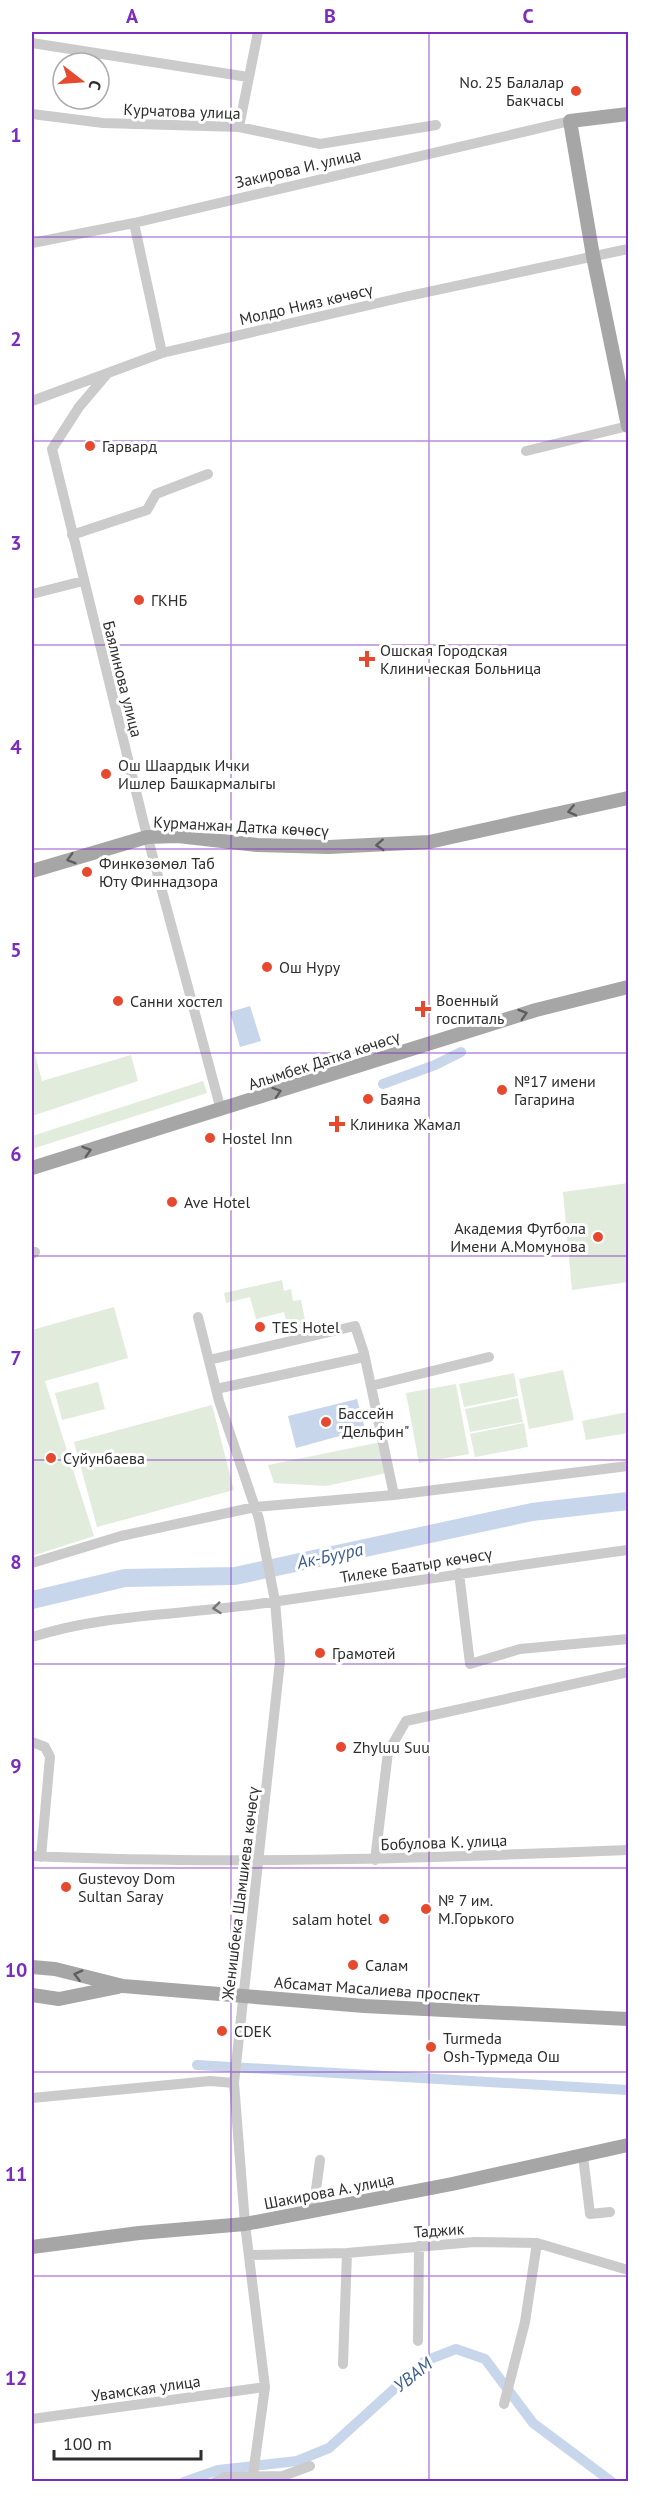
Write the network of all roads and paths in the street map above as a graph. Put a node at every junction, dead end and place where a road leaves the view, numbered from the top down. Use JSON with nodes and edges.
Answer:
{"nodes":[{"id":1,"x":258,"y":32,"type":"edge"},
{"id":2,"x":32,"y":43,"type":"edge"},
{"id":3,"x":248,"y":77,"type":"junction"},
{"id":4,"x":32,"y":114,"type":"edge"},
{"id":5,"x":628,"y":114,"type":"edge"},
{"id":6,"x":570,"y":121,"type":"junction"},
{"id":7,"x":436,"y":125,"type":"dead end"},
{"id":8,"x":239,"y":127,"type":"junction"},
{"id":9,"x":134,"y":223,"type":"junction"},
{"id":10,"x":32,"y":243,"type":"edge"},
{"id":11,"x":628,"y":249,"type":"edge"},
{"id":12,"x":593,"y":256,"type":"junction"},
{"id":13,"x":162,"y":353,"type":"junction"},
{"id":14,"x":107,"y":374,"type":"junction"},
{"id":15,"x":32,"y":401,"type":"edge"},
{"id":16,"x":628,"y":426,"type":"edge"},
{"id":17,"x":526,"y":451,"type":"dead end"},
{"id":18,"x":208,"y":474,"type":"dead end"},
{"id":19,"x":72,"y":535,"type":"junction"},
{"id":20,"x":83,"y":580,"type":"junction"},
{"id":21,"x":32,"y":594,"type":"edge"},
{"id":22,"x":628,"y":798,"type":"edge"},
{"id":23,"x":147,"y":837,"type":"junction"},
{"id":24,"x":32,"y":871,"type":"edge"},
{"id":25,"x":628,"y":987,"type":"edge"},
{"id":26,"x":221,"y":1110,"type":"junction"},
{"id":27,"x":32,"y":1168,"type":"edge"},
{"id":28,"x":198,"y":1317,"type":"dead end"},
{"id":29,"x":489,"y":1356,"type":"dead end"},
{"id":30,"x":364,"y":1357,"type":"junction"},
{"id":31,"x":209,"y":1360,"type":"junction"},
{"id":32,"x":371,"y":1386,"type":"junction"},
{"id":33,"x":216,"y":1389,"type":"junction"},
{"id":34,"x":628,"y":1466,"type":"edge"},
{"id":35,"x":394,"y":1495,"type":"junction"},
{"id":36,"x":255,"y":1507,"type":"junction"},
{"id":37,"x":628,"y":1550,"type":"edge"},
{"id":38,"x":32,"y":1563,"type":"edge"},
{"id":39,"x":459,"y":1573,"type":"junction"},
{"id":40,"x":275,"y":1601,"type":"junction"},
{"id":41,"x":32,"y":1637,"type":"edge"},
{"id":42,"x":628,"y":1639,"type":"edge"},
{"id":43,"x":628,"y":1672,"type":"edge"},
{"id":44,"x":32,"y":1742,"type":"edge"},
{"id":45,"x":628,"y":1850,"type":"edge"},
{"id":46,"x":36,"y":1857,"type":"edge"},
{"id":47,"x":375,"y":1860,"type":"junction"},
{"id":48,"x":260,"y":1861,"type":"junction"},
{"id":49,"x":32,"y":1966,"type":"edge"},
{"id":50,"x":123,"y":1986,"type":"junction"},
{"id":51,"x":32,"y":1995,"type":"edge"},
{"id":52,"x":242,"y":1996,"type":"junction"},
{"id":53,"x":628,"y":2019,"type":"edge"},
{"id":54,"x":234,"y":2080,"type":"junction"},
{"id":55,"x":32,"y":2097,"type":"edge"},
{"id":56,"x":628,"y":2145,"type":"edge"},
{"id":57,"x":583,"y":2156,"type":"junction"},
{"id":58,"x":320,"y":2160,"type":"dead end"},
{"id":59,"x":313,"y":2212,"type":"junction"},
{"id":60,"x":610,"y":2212,"type":"dead end"},
{"id":61,"x":245,"y":2224,"type":"junction"},
{"id":62,"x":537,"y":2243,"type":"junction"},
{"id":63,"x":419,"y":2246,"type":"junction"},
{"id":64,"x":32,"y":2247,"type":"edge"},
{"id":65,"x":347,"y":2253,"type":"junction"},
{"id":66,"x":249,"y":2254,"type":"junction"},
{"id":67,"x":628,"y":2270,"type":"edge"},
{"id":68,"x":418,"y":2341,"type":"dead end"},
{"id":69,"x":343,"y":2364,"type":"dead end"},
{"id":70,"x":265,"y":2387,"type":"junction"},
{"id":71,"x":505,"y":2399,"type":"dead end"},
{"id":72,"x":32,"y":2419,"type":"edge"},
{"id":73,"x":310,"y":2466,"type":"dead end"},
{"id":74,"x":253,"y":2478,"type":"edge"},
{"id":75,"x":215,"y":2481,"type":"edge"}],
"edges":[{"from":1,"to":3,"type":"street"},
{"from":2,"to":3,"type":"street"},
{"from":3,"to":8,"type":"street"},
{"from":4,"to":8,"type":"street","name":"Курчатова улица"},
{"from":5,"to":6,"type":"main road"},
{"from":6,"to":9,"type":"street","name":"Закирова И. улица"},
{"from":6,"to":12,"type":"main road"},
{"from":7,"to":8,"type":"street","name":"Курчатова улица"},
{"from":9,"to":10,"type":"street","name":"Закирова И. улица"},
{"from":9,"to":13,"type":"street"},
{"from":11,"to":12,"type":"street","name":"Молдо Нияз көчөсү"},
{"from":12,"to":13,"type":"street","name":"Молдо Нияз көчөсү"},
{"from":12,"to":16,"type":"main road"},
{"from":13,"to":14,"type":"street","name":"Молдо Нияз көчөсү"},
{"from":14,"to":15,"type":"street","name":"Молдо Нияз көчөсү"},
{"from":14,"to":19,"type":"street","name":"Баялинова улица"},
{"from":16,"to":17,"type":"street"},
{"from":18,"to":19,"type":"street"},
{"from":19,"to":20,"type":"street","name":"Баялинова улица"},
{"from":20,"to":21,"type":"street"},
{"from":20,"to":23,"type":"street","name":"Баялинова улица"},
{"from":22,"to":23,"type":"main road","name":"Курманжан Датка көчөсү","one_way":true},
{"from":23,"to":24,"type":"main road","name":"Курманжан Датка көчөсү","one_way":true},
{"from":23,"to":26,"type":"street","name":"Баялинова улица"},
{"from":26,"to":25,"type":"main road","name":"Алымбек Датка көчөсү","one_way":true},
{"from":27,"to":26,"type":"main road","name":"Алымбек Датка көчөсү","one_way":true},
{"from":28,"to":31,"type":"street","name":"Женишбека Шамшиева көчөсү"},
{"from":29,"to":32,"type":"street"},
{"from":30,"to":31,"type":"street"},
{"from":30,"to":32,"type":"street"},
{"from":30,"to":33,"type":"street"},
{"from":31,"to":33,"type":"street","name":"Женишбека Шамшиева көчөсү"},
{"from":32,"to":35,"type":"street"},
{"from":33,"to":36,"type":"street","name":"Женишбека Шамшиева көчөсү"},
{"from":34,"to":35,"type":"street"},
{"from":35,"to":36,"type":"street"},
{"from":36,"to":38,"type":"street"},
{"from":36,"to":40,"type":"street","name":"Женишбека Шамшиева көчөсү"},
{"from":37,"to":39,"type":"street","name":"Тилеке Баатыр көчөсү"},
{"from":39,"to":40,"type":"street","name":"Тилеке Баатыр көчөсү"},
{"from":39,"to":42,"type":"street"},
{"from":40,"to":41,"type":"street","name":"Тилеке Баатыр көчөсү","one_way":true},
{"from":40,"to":48,"type":"street","name":"Женишбека Шамшиева көчөсү"},
{"from":43,"to":47,"type":"street"},
{"from":44,"to":46,"type":"street"},
{"from":45,"to":47,"type":"street","name":"Бобулова К. улица"},
{"from":46,"to":48,"type":"street","name":"Бобулова К. улица"},
{"from":47,"to":48,"type":"street","name":"Бобулова К. улица"},
{"from":48,"to":52,"type":"street","name":"Женишбека Шамшиева көчөсү"},
{"from":50,"to":49,"type":"main road","name":"Абсамат Масалиева проспект","one_way":true},
{"from":50,"to":51,"type":"main road","name":"Абсамат Масалиева проспект"},
{"from":50,"to":52,"type":"main road","name":"Абсамат Масалиева проспект"},
{"from":52,"to":53,"type":"main road","name":"Абсамат Масалиева проспект"},
{"from":52,"to":54,"type":"street","name":"Женишбека Шамшиева көчөсү"},
{"from":54,"to":55,"type":"street"},
{"from":54,"to":61,"type":"street","name":"Женишбека Шамшиева көчөсү"},
{"from":56,"to":57,"type":"main road","name":"Шакирова А. улица"},
{"from":57,"to":59,"type":"main road","name":"Шакирова А. улица"},
{"from":57,"to":60,"type":"street"},
{"from":58,"to":59,"type":"street"},
{"from":59,"to":61,"type":"main road","name":"Шакирова А. улица"},
{"from":61,"to":64,"type":"main road","name":"Шакирова А. улица"},
{"from":61,"to":66,"type":"street","name":"Женишбека Шамшиева көчөсү"},
{"from":62,"to":63,"type":"street","name":"Таджик"},
{"from":62,"to":67,"type":"street","name":"Таджик"},
{"from":62,"to":71,"type":"street"},
{"from":63,"to":65,"type":"street","name":"Таджик"},
{"from":63,"to":68,"type":"street"},
{"from":65,"to":66,"type":"street","name":"Таджик"},
{"from":65,"to":69,"type":"street"},
{"from":66,"to":70,"type":"street","name":"Женишбека Шамшиева көчөсү"},
{"from":70,"to":72,"type":"street","name":"Увамская улица"},
{"from":70,"to":74,"type":"street","name":"Женишбека Шамшиева көчөсү"},
{"from":73,"to":74,"type":"street"},
{"from":74,"to":75,"type":"street"}]}
